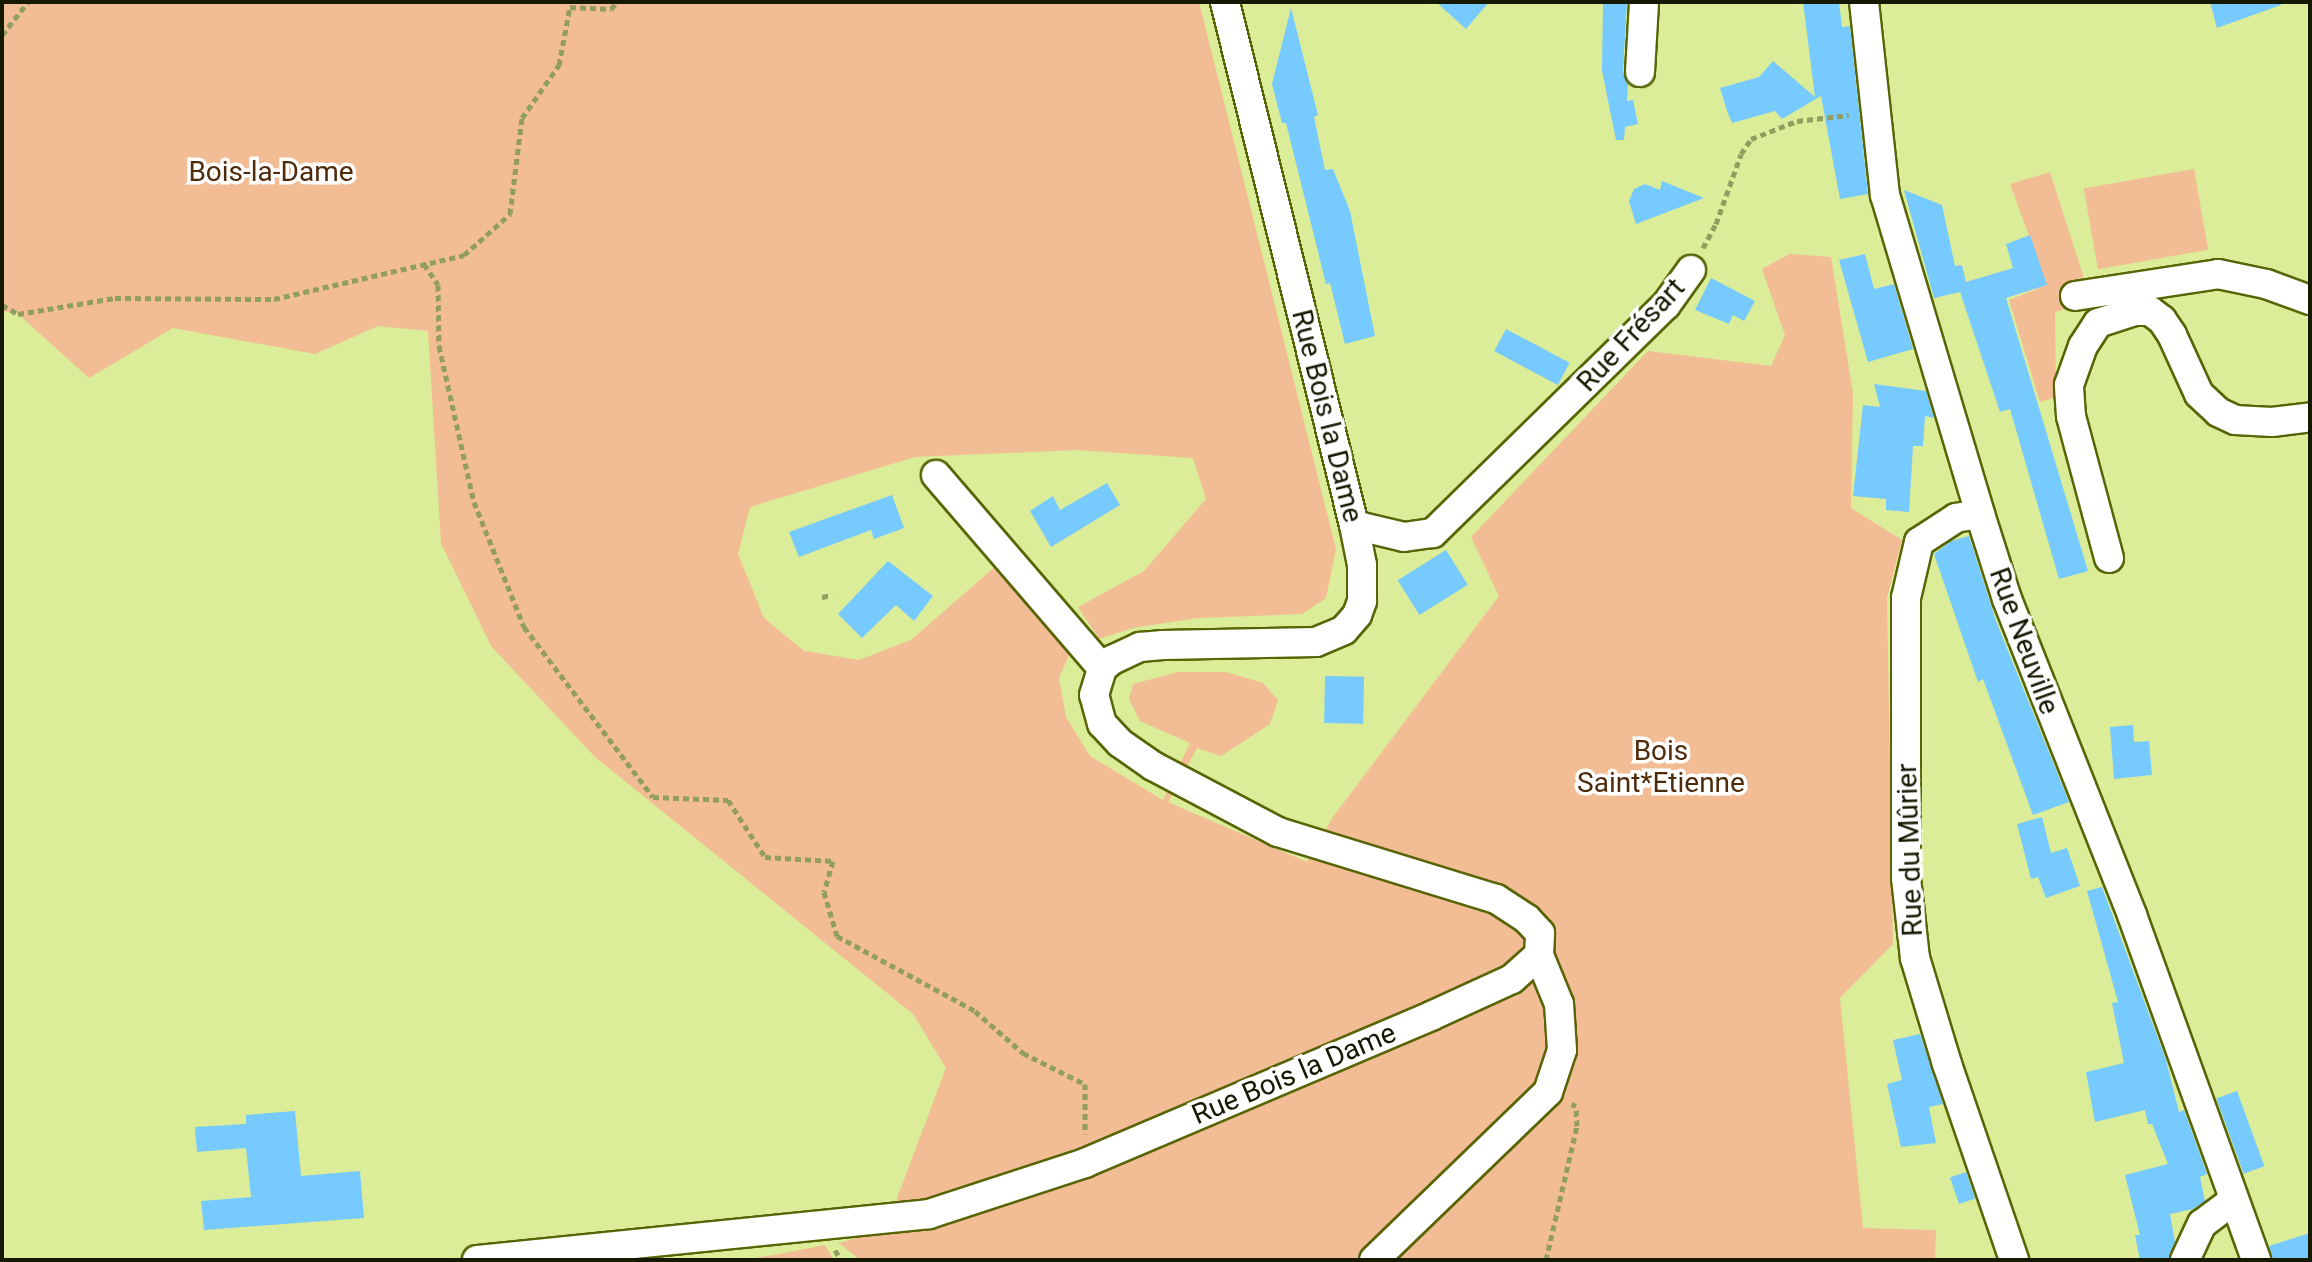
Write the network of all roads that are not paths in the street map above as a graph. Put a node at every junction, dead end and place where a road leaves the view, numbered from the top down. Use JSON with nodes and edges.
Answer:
{"nodes":[{"id":1,"x":1225,"y":2,"type":"edge"},
{"id":2,"x":1644,"y":2,"type":"edge"},
{"id":3,"x":1864,"y":2,"type":"edge"},
{"id":4,"x":1640,"y":72,"type":"dead end"},
{"id":5,"x":1691,"y":270,"type":"road end"},
{"id":6,"x":2075,"y":296,"type":"dead end"},
{"id":7,"x":2310,"y":300,"type":"edge"},
{"id":8,"x":2310,"y":417,"type":"edge"},
{"id":9,"x":936,"y":475,"type":"dead end"},
{"id":10,"x":1980,"y":514,"type":"junction"},
{"id":11,"x":1354,"y":525,"type":"junction"},
{"id":12,"x":2109,"y":558,"type":"dead end"},
{"id":13,"x":1102,"y":668,"type":"junction"},
{"id":14,"x":1539,"y":955,"type":"junction"},
{"id":15,"x":2234,"y":1200,"type":"junction"},
{"id":16,"x":630,"y":1253,"type":"edge"},
{"id":17,"x":477,"y":1260,"type":"edge"},
{"id":18,"x":1374,"y":1260,"type":"edge"},
{"id":19,"x":2014,"y":1260,"type":"edge"},
{"id":20,"x":2185,"y":1260,"type":"edge"},
{"id":21,"x":2256,"y":1260,"type":"edge"}],
"edges":[{"from":1,"to":11,"type":"street","name":"Rue Bois la Dame"},
{"from":2,"to":4,"type":"street"},
{"from":3,"to":10,"type":"street","name":"Rue Neuville"},
{"from":5,"to":11,"type":"street","name":"Rue Frésart"},
{"from":6,"to":7,"type":"street"},
{"from":8,"to":12,"type":"street"},
{"from":9,"to":13,"type":"street"},
{"from":10,"to":15,"type":"street","name":"Rue Neuville"},
{"from":10,"to":19,"type":"street","name":"Rue du Mûrier"},
{"from":11,"to":13,"type":"street","name":"Rue Bois la Dame"},
{"from":13,"to":14,"type":"street"},
{"from":14,"to":16,"type":"street","name":"Rue Bois la Dame"},
{"from":14,"to":18,"type":"street"},
{"from":15,"to":20,"type":"street"},
{"from":15,"to":21,"type":"street","name":"Rue Neuville"},
{"from":16,"to":17,"type":"street","name":"Rue Bois la Dame"}]}
